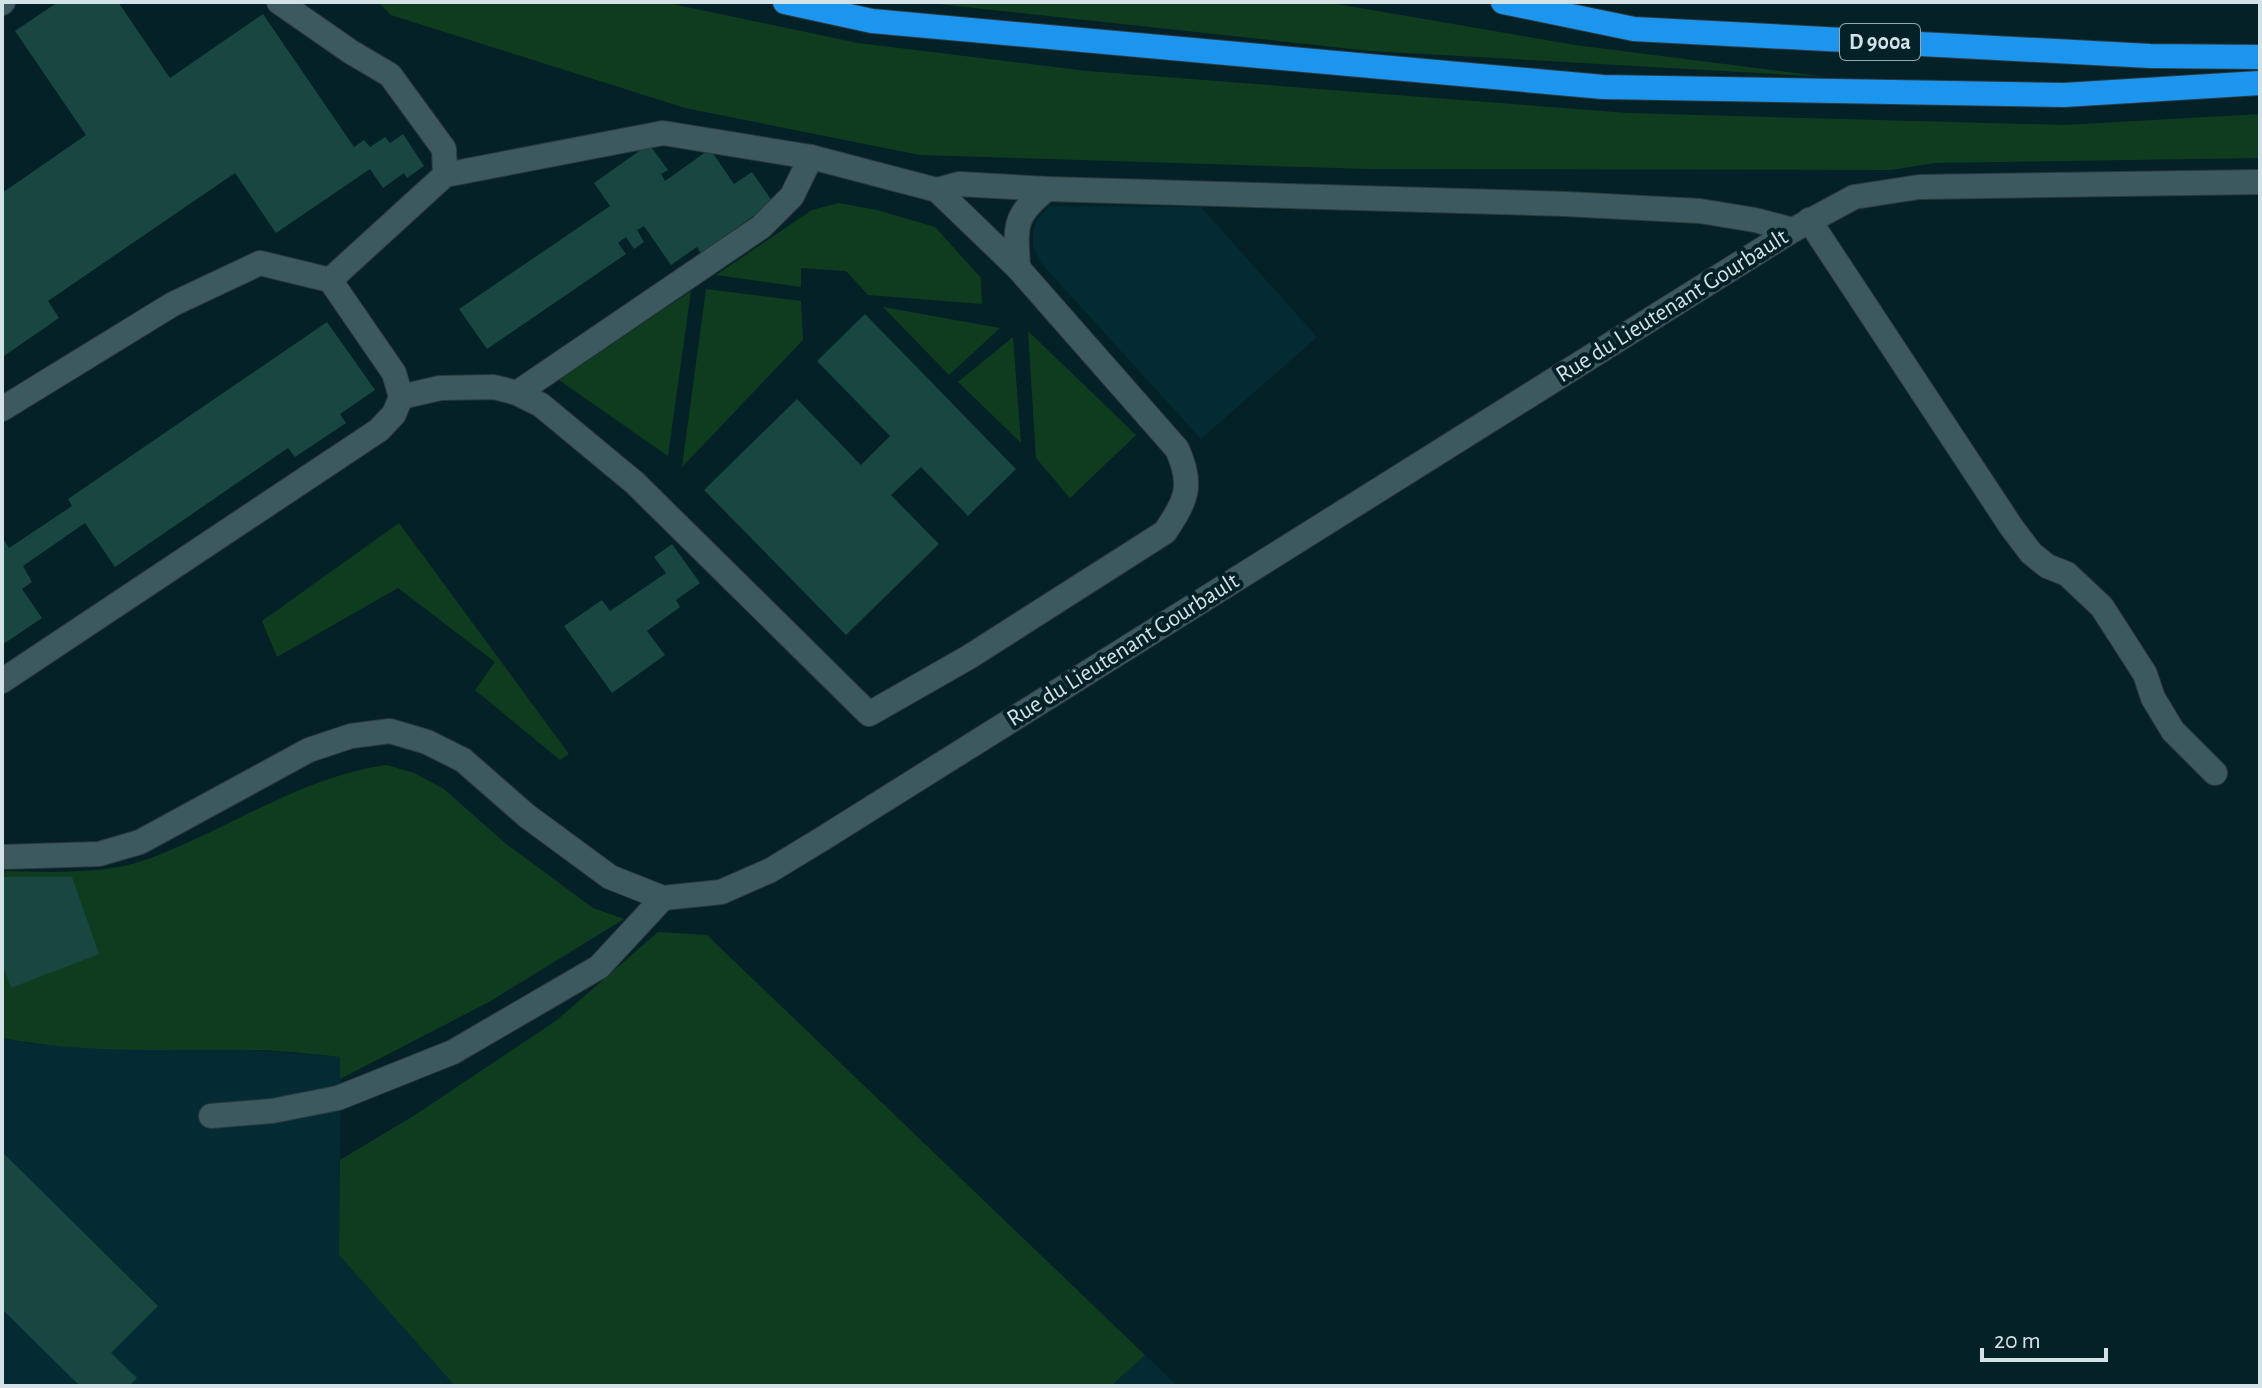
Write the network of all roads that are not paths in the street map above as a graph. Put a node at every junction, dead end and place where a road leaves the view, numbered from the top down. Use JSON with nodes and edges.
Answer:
{"nodes":[{"id":1,"x":279,"y":2,"type":"edge"},
{"id":2,"x":785,"y":2,"type":"edge"},
{"id":3,"x":1503,"y":2,"type":"edge"},
{"id":4,"x":2260,"y":57,"type":"edge"},
{"id":5,"x":2260,"y":83,"type":"edge"},
{"id":6,"x":811,"y":157,"type":"junction"},
{"id":7,"x":445,"y":175,"type":"junction"},
{"id":8,"x":2260,"y":182,"type":"edge"},
{"id":9,"x":1047,"y":189,"type":"junction"},
{"id":10,"x":937,"y":190,"type":"junction"},
{"id":11,"x":1801,"y":225,"type":"junction"},
{"id":12,"x":1018,"y":268,"type":"junction"},
{"id":13,"x":330,"y":280,"type":"junction"},
{"id":14,"x":517,"y":393,"type":"junction"},
{"id":15,"x":401,"y":397,"type":"junction"},
{"id":16,"x":2,"y":409,"type":"edge"},
{"id":17,"x":2,"y":681,"type":"edge"},
{"id":18,"x":2215,"y":773,"type":"dead end"},
{"id":19,"x":2,"y":857,"type":"edge"},
{"id":20,"x":663,"y":898,"type":"junction"},
{"id":21,"x":211,"y":1116,"type":"dead end"}],
"edges":[{"from":1,"to":7,"type":"street"},
{"from":2,"to":5,"type":"highway"},
{"from":3,"to":4,"type":"highway","number":"D 900a"},
{"from":6,"to":7,"type":"street"},
{"from":6,"to":10,"type":"street"},
{"from":6,"to":14,"type":"street"},
{"from":7,"to":13,"type":"street"},
{"from":8,"to":11,"type":"street","name":"Rue du Lieutenant Gourbault"},
{"from":9,"to":10,"type":"street"},
{"from":9,"to":11,"type":"street"},
{"from":9,"to":12,"type":"street"},
{"from":10,"to":12,"type":"street"},
{"from":11,"to":18,"type":"street"},
{"from":11,"to":20,"type":"street","name":"Rue du Lieutenant Gourbault"},
{"from":12,"to":14,"type":"street"},
{"from":13,"to":15,"type":"street"},
{"from":13,"to":16,"type":"street"},
{"from":14,"to":15,"type":"street"},
{"from":15,"to":17,"type":"street"},
{"from":19,"to":20,"type":"street","name":"Rue du Lieutenant Gourbault"},
{"from":20,"to":21,"type":"street"}]}
